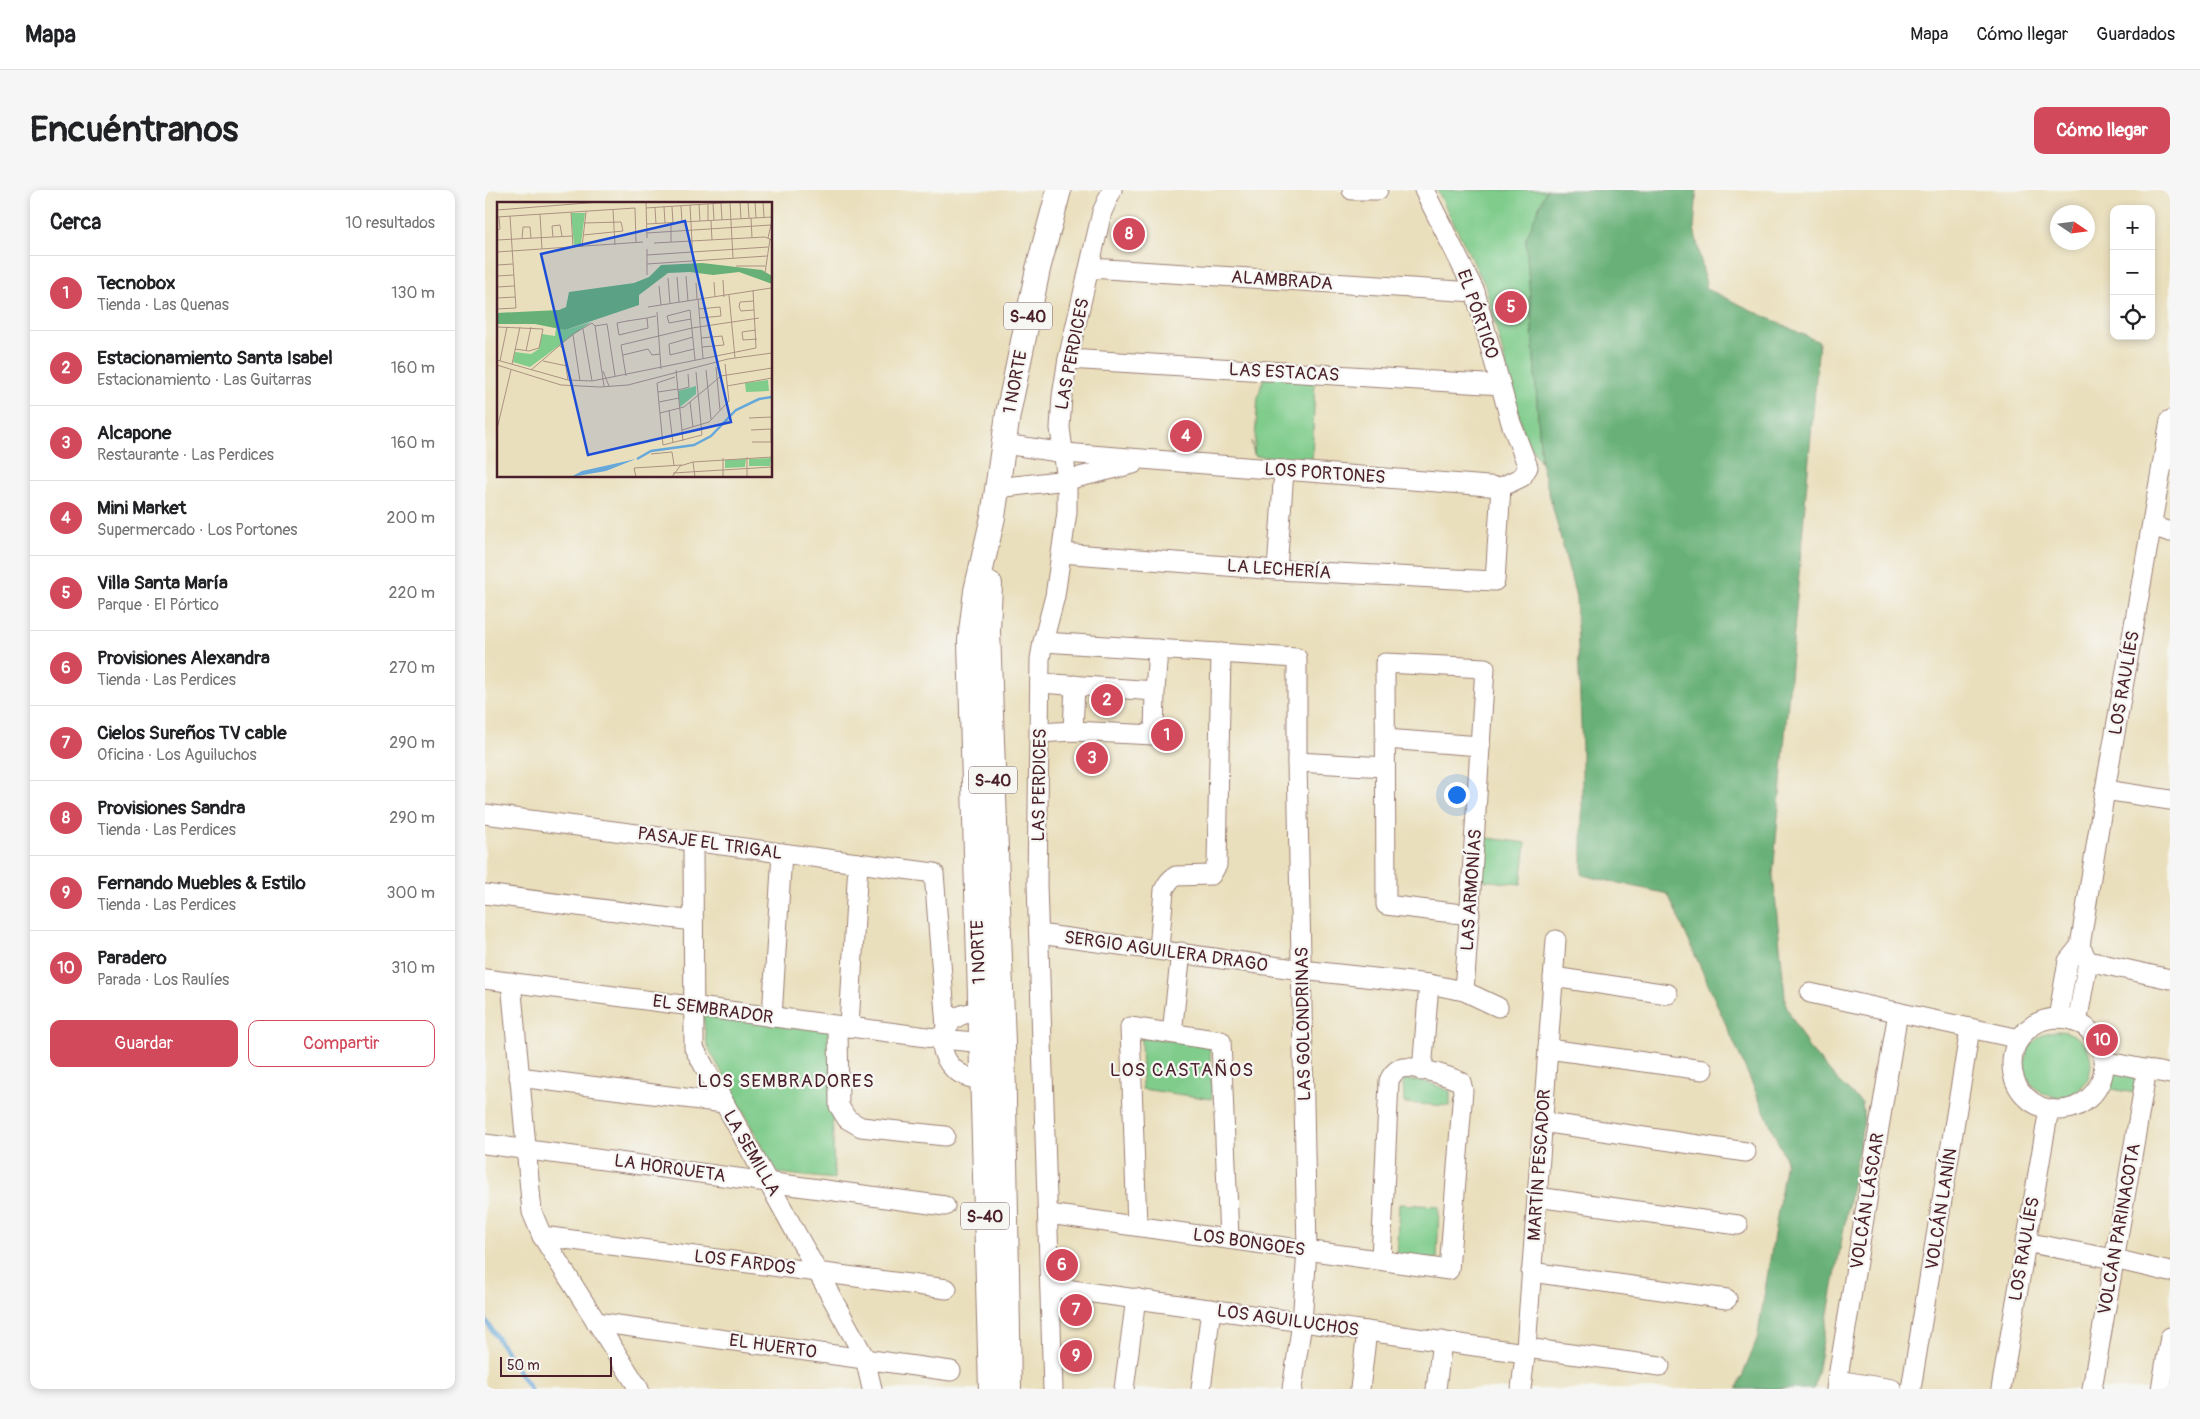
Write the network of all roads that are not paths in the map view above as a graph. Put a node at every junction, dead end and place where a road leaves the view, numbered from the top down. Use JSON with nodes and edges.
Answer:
{"nodes":[{"id":1,"x":1059,"y":190,"type":"edge"},
{"id":2,"x":1112,"y":190,"type":"edge"},
{"id":3,"x":1352,"y":190,"type":"edge"},
{"id":4,"x":1378,"y":190,"type":"edge"},
{"id":5,"x":1424,"y":190,"type":"edge"},
{"id":6,"x":1090,"y":268,"type":"junction"},
{"id":7,"x":1475,"y":292,"type":"junction"},
{"id":8,"x":1068,"y":360,"type":"junction"},
{"id":9,"x":1501,"y":385,"type":"junction"},
{"id":10,"x":2170,"y":420,"type":"edge"},
{"id":11,"x":1004,"y":444,"type":"junction"},
{"id":12,"x":1065,"y":454,"type":"junction"},
{"id":13,"x":2167,"y":456,"type":"edge"},
{"id":14,"x":1149,"y":460,"type":"junction"},
{"id":15,"x":1283,"y":470,"type":"junction"},
{"id":16,"x":1067,"y":480,"type":"junction"},
{"id":17,"x":1501,"y":487,"type":"junction"},
{"id":18,"x":997,"y":488,"type":"junction"},
{"id":19,"x":993,"y":517,"type":"junction"},
{"id":20,"x":2152,"y":526,"type":"junction"},
{"id":21,"x":2170,"y":532,"type":"edge"},
{"id":22,"x":1062,"y":553,"type":"junction"},
{"id":23,"x":1277,"y":570,"type":"junction"},
{"id":24,"x":1043,"y":642,"type":"junction"},
{"id":25,"x":1158,"y":649,"type":"junction"},
{"id":26,"x":1221,"y":653,"type":"junction"},
{"id":27,"x":1040,"y":683,"type":"junction"},
{"id":28,"x":1075,"y":686,"type":"junction"},
{"id":29,"x":1155,"y":691,"type":"junction"},
{"id":30,"x":1073,"y":731,"type":"junction"},
{"id":31,"x":1040,"y":732,"type":"junction"},
{"id":32,"x":1385,"y":739,"type":"junction"},
{"id":33,"x":1480,"y":746,"type":"junction"},
{"id":34,"x":1297,"y":762,"type":"junction"},
{"id":35,"x":1385,"y":767,"type":"junction"},
{"id":36,"x":2105,"y":790,"type":"junction"},
{"id":37,"x":2170,"y":800,"type":"edge"},
{"id":38,"x":485,"y":814,"type":"edge"},
{"id":39,"x":693,"y":841,"type":"junction"},
{"id":40,"x":782,"y":853,"type":"junction"},
{"id":41,"x":858,"y":863,"type":"junction"},
{"id":42,"x":485,"y":894,"type":"edge"},
{"id":43,"x":1470,"y":915,"type":"junction"},
{"id":44,"x":693,"y":921,"type":"junction"},
{"id":45,"x":1039,"y":934,"type":"junction"},
{"id":46,"x":1556,"y":940,"type":"dead end"},
{"id":47,"x":1159,"y":949,"type":"junction"},
{"id":48,"x":1181,"y":952,"type":"junction"},
{"id":49,"x":2084,"y":954,"type":"junction"},
{"id":50,"x":1302,"y":970,"type":"junction"},
{"id":51,"x":1553,"y":977,"type":"junction"},
{"id":52,"x":485,"y":979,"type":"edge"},
{"id":53,"x":2170,"y":979,"type":"edge"},
{"id":54,"x":511,"y":982,"type":"junction"},
{"id":55,"x":1429,"y":984,"type":"junction"},
{"id":56,"x":1464,"y":991,"type":"junction"},
{"id":57,"x":1810,"y":993,"type":"dead end"},
{"id":58,"x":1669,"y":994,"type":"dead end"},
{"id":59,"x":694,"y":1007,"type":"junction"},
{"id":60,"x":1498,"y":1007,"type":"dead end"},
{"id":61,"x":1898,"y":1012,"type":"junction"},
{"id":62,"x":980,"y":1013,"type":"junction"},
{"id":63,"x":771,"y":1017,"type":"junction"},
{"id":64,"x":2058,"y":1018,"type":"junction"},
{"id":65,"x":2077,"y":1023,"type":"junction"},
{"id":66,"x":843,"y":1026,"type":"junction"},
{"id":67,"x":1970,"y":1028,"type":"junction"},
{"id":68,"x":944,"y":1033,"type":"junction"},
{"id":69,"x":1172,"y":1033,"type":"junction"},
{"id":70,"x":2020,"y":1039,"type":"junction"},
{"id":71,"x":980,"y":1044,"type":"junction"},
{"id":72,"x":1003,"y":1044,"type":"junction"},
{"id":73,"x":1548,"y":1048,"type":"junction"},
{"id":74,"x":2103,"y":1061,"type":"junction"},
{"id":75,"x":2147,"y":1069,"type":"junction"},
{"id":76,"x":1422,"y":1070,"type":"junction"},
{"id":77,"x":1703,"y":1070,"type":"dead end"},
{"id":78,"x":2170,"y":1074,"type":"edge"},
{"id":79,"x":519,"y":1077,"type":"junction"},
{"id":80,"x":981,"y":1080,"type":"junction"},
{"id":81,"x":724,"y":1103,"type":"junction"},
{"id":82,"x":2049,"y":1109,"type":"junction"},
{"id":83,"x":1542,"y":1122,"type":"junction"},
{"id":84,"x":945,"y":1136,"type":"dead end"},
{"id":85,"x":485,"y":1144,"type":"edge"},
{"id":86,"x":526,"y":1148,"type":"junction"},
{"id":87,"x":1746,"y":1152,"type":"dead end"},
{"id":88,"x":769,"y":1182,"type":"junction"},
{"id":89,"x":1537,"y":1197,"type":"junction"},
{"id":90,"x":945,"y":1206,"type":"dead end"},
{"id":91,"x":1049,"y":1214,"type":"junction"},
{"id":92,"x":1737,"y":1225,"type":"dead end"},
{"id":93,"x":1137,"y":1226,"type":"junction"},
{"id":94,"x":542,"y":1236,"type":"junction"},
{"id":95,"x":1229,"y":1239,"type":"junction"},
{"id":96,"x":2025,"y":1242,"type":"junction"},
{"id":97,"x":1307,"y":1250,"type":"junction"},
{"id":98,"x":2114,"y":1258,"type":"junction"},
{"id":99,"x":1381,"y":1260,"type":"junction"},
{"id":100,"x":818,"y":1271,"type":"junction"},
{"id":101,"x":1531,"y":1272,"type":"junction"},
{"id":102,"x":2170,"y":1272,"type":"edge"},
{"id":103,"x":1050,"y":1287,"type":"junction"},
{"id":104,"x":947,"y":1289,"type":"dead end"},
{"id":105,"x":1135,"y":1298,"type":"junction"},
{"id":106,"x":1727,"y":1299,"type":"dead end"},
{"id":107,"x":1211,"y":1309,"type":"junction"},
{"id":108,"x":596,"y":1322,"type":"junction"},
{"id":109,"x":1302,"y":1323,"type":"junction"},
{"id":110,"x":1367,"y":1331,"type":"junction"},
{"id":111,"x":2170,"y":1337,"type":"edge"},
{"id":112,"x":1442,"y":1341,"type":"junction"},
{"id":113,"x":1525,"y":1350,"type":"junction"},
{"id":114,"x":865,"y":1358,"type":"junction"},
{"id":115,"x":2168,"y":1364,"type":"edge"},
{"id":116,"x":1660,"y":1366,"type":"dead end"},
{"id":117,"x":951,"y":1371,"type":"dead end"},
{"id":118,"x":1836,"y":1384,"type":"edge"},
{"id":119,"x":639,"y":1389,"type":"edge"},
{"id":120,"x":872,"y":1389,"type":"edge"},
{"id":121,"x":991,"y":1389,"type":"edge"},
{"id":122,"x":1009,"y":1389,"type":"edge"},
{"id":123,"x":1053,"y":1389,"type":"edge"},
{"id":124,"x":1124,"y":1389,"type":"edge"},
{"id":125,"x":1201,"y":1389,"type":"edge"},
{"id":126,"x":1292,"y":1389,"type":"edge"},
{"id":127,"x":1360,"y":1389,"type":"edge"},
{"id":128,"x":1436,"y":1389,"type":"edge"},
{"id":129,"x":1521,"y":1389,"type":"edge"},
{"id":130,"x":1892,"y":1389,"type":"edge"},
{"id":131,"x":1911,"y":1389,"type":"edge"},
{"id":132,"x":2001,"y":1389,"type":"edge"},
{"id":133,"x":2092,"y":1389,"type":"edge"},
{"id":134,"x":2161,"y":1389,"type":"edge"}],
"edges":[{"from":1,"to":11,"type":"main road","name":"1 NORTE","number":"S-40"},
{"from":2,"to":6,"type":"street","name":"LAS PERDICES"},
{"from":3,"to":4,"type":"street"},
{"from":5,"to":7,"type":"street","name":"EL PÓRTICO"},
{"from":6,"to":7,"type":"street","name":"ALAMBRADA"},
{"from":6,"to":8,"type":"street","name":"LAS PERDICES"},
{"from":7,"to":9,"type":"street","name":"EL PÓRTICO"},
{"from":8,"to":9,"type":"street","name":"LAS ESTACAS"},
{"from":8,"to":12,"type":"street","name":"LAS PERDICES"},
{"from":9,"to":17,"type":"street","name":"EL PÓRTICO"},
{"from":10,"to":13,"type":"street","name":"LOS RAULÍES"},
{"from":11,"to":12,"type":"street","name":"LOS PORTONES"},
{"from":11,"to":18,"type":"main road","name":"1 NORTE","number":"S-40"},
{"from":12,"to":14,"type":"street","name":"LOS PORTONES"},
{"from":12,"to":16,"type":"street","name":"LAS PERDICES"},
{"from":13,"to":20,"type":"street","name":"LOS RAULÍES"},
{"from":14,"to":15,"type":"street","name":"LOS PORTONES"},
{"from":14,"to":16,"type":"street","name":"LOS PORTONES"},
{"from":15,"to":17,"type":"street","name":"LOS PORTONES"},
{"from":15,"to":23,"type":"street"},
{"from":16,"to":18,"type":"street","name":"LOS PORTONES"},
{"from":16,"to":22,"type":"street","name":"LAS PERDICES"},
{"from":17,"to":23,"type":"street","name":"LA LECHERÍA"},
{"from":18,"to":19,"type":"main road","name":"1 NORTE","number":"S-40"},
{"from":19,"to":62,"type":"main road","name":"1 NORTE","number":"S-40"},
{"from":19,"to":72,"type":"main road","name":"1 NORTE","number":"S-40"},
{"from":20,"to":21,"type":"street"},
{"from":20,"to":36,"type":"street","name":"LOS RAULÍES"},
{"from":22,"to":23,"type":"street","name":"LA LECHERÍA"},
{"from":22,"to":24,"type":"street","name":"LAS PERDICES"},
{"from":24,"to":25,"type":"street"},
{"from":24,"to":27,"type":"street","name":"LAS PERDICES"},
{"from":25,"to":26,"type":"street"},
{"from":25,"to":29,"type":"street"},
{"from":26,"to":34,"type":"street","name":"LAS GOLONDRINAS"},
{"from":26,"to":47,"type":"street"},
{"from":27,"to":28,"type":"street"},
{"from":27,"to":31,"type":"street","name":"LAS PERDICES"},
{"from":28,"to":29,"type":"street"},
{"from":28,"to":30,"type":"street"},
{"from":29,"to":30,"type":"street"},
{"from":30,"to":31,"type":"street"},
{"from":31,"to":45,"type":"street","name":"LAS PERDICES"},
{"from":32,"to":33,"type":"street"},
{"from":32,"to":33,"type":"street","name":"LAS ARMONÍAS"},
{"from":32,"to":35,"type":"street"},
{"from":33,"to":43,"type":"street","name":"LAS ARMONÍAS"},
{"from":34,"to":35,"type":"street"},
{"from":34,"to":50,"type":"street","name":"LAS GOLONDRINAS"},
{"from":35,"to":43,"type":"street"},
{"from":36,"to":37,"type":"street"},
{"from":36,"to":49,"type":"street","name":"LOS RAULÍES"},
{"from":38,"to":39,"type":"street","name":"PASAJE EL TRIGAL"},
{"from":39,"to":40,"type":"street","name":"PASAJE EL TRIGAL"},
{"from":39,"to":44,"type":"street","name":"LA SEMILLA"},
{"from":40,"to":41,"type":"street","name":"PASAJE EL TRIGAL"},
{"from":40,"to":63,"type":"street"},
{"from":41,"to":66,"type":"street"},
{"from":41,"to":68,"type":"street","name":"PASAJE EL TRIGAL"},
{"from":42,"to":44,"type":"street"},
{"from":43,"to":56,"type":"street","name":"LAS ARMONÍAS"},
{"from":44,"to":59,"type":"street","name":"LA SEMILLA"},
{"from":45,"to":47,"type":"street","name":"SERGIO AGUILERA DRAGO"},
{"from":45,"to":91,"type":"street","name":"LAS PERDICES"},
{"from":46,"to":51,"type":"street","name":"MARTÍN PESCADOR"},
{"from":47,"to":48,"type":"street","name":"SERGIO AGUILERA DRAGO"},
{"from":48,"to":50,"type":"street","name":"SERGIO AGUILERA DRAGO"},
{"from":48,"to":69,"type":"street"},
{"from":49,"to":53,"type":"street"},
{"from":49,"to":64,"type":"street","name":"LOS RAULÍES"},
{"from":49,"to":65,"type":"street","name":"LOS RAULÍES"},
{"from":50,"to":55,"type":"street","name":"SERGIO AGUILERA DRAGO"},
{"from":50,"to":97,"type":"street","name":"LAS GOLONDRINAS"},
{"from":51,"to":58,"type":"street"},
{"from":51,"to":73,"type":"street","name":"MARTÍN PESCADOR"},
{"from":52,"to":54,"type":"street","name":"EL SEMBRADOR"},
{"from":54,"to":59,"type":"street","name":"EL SEMBRADOR"},
{"from":54,"to":79,"type":"street"},
{"from":55,"to":56,"type":"street","name":"SERGIO AGUILERA DRAGO"},
{"from":55,"to":76,"type":"street"},
{"from":56,"to":60,"type":"street","name":"SERGIO AGUILERA DRAGO"},
{"from":57,"to":61,"type":"street"},
{"from":59,"to":63,"type":"street","name":"EL SEMBRADOR"},
{"from":59,"to":81,"type":"street","name":"LA SEMILLA"},
{"from":61,"to":67,"type":"street"},
{"from":61,"to":118,"type":"street","name":"VOLCÁN LÁSCAR"},
{"from":62,"to":68,"type":"street"},
{"from":62,"to":71,"type":"main road","name":"1 NORTE","number":"S-40"},
{"from":63,"to":66,"type":"street","name":"EL SEMBRADOR"},
{"from":64,"to":65,"type":"street"},
{"from":64,"to":70,"type":"street"},
{"from":65,"to":74,"type":"street"},
{"from":66,"to":68,"type":"street","name":"EL SEMBRADOR"},
{"from":66,"to":84,"type":"street"},
{"from":67,"to":70,"type":"street"},
{"from":67,"to":131,"type":"street","name":"VOLCÁN LANÍN"},
{"from":68,"to":71,"type":"street","name":"EL SEMBRADOR"},
{"from":68,"to":80,"type":"street"},
{"from":69,"to":93,"type":"street"},
{"from":69,"to":95,"type":"street"},
{"from":70,"to":82,"type":"street"},
{"from":71,"to":72,"type":"street","name":"EL SEMBRADOR"},
{"from":71,"to":80,"type":"main road","name":"1 NORTE","number":"S-40"},
{"from":72,"to":122,"type":"main road","name":"1 NORTE","number":"S-40"},
{"from":73,"to":77,"type":"street"},
{"from":73,"to":83,"type":"street","name":"MARTÍN PESCADOR"},
{"from":74,"to":75,"type":"street"},
{"from":74,"to":82,"type":"street"},
{"from":75,"to":78,"type":"street"},
{"from":75,"to":98,"type":"street","name":"VOLCÁN PARINACOTA"},
{"from":76,"to":99,"type":"street"},
{"from":76,"to":99,"type":"street","name":"LOS BONGOES"},
{"from":79,"to":81,"type":"street"},
{"from":79,"to":86,"type":"street"},
{"from":80,"to":121,"type":"main road","name":"1 NORTE","number":"S-40"},
{"from":81,"to":88,"type":"street","name":"LA SEMILLA"},
{"from":82,"to":96,"type":"street","name":"LOS RAULÍES"},
{"from":83,"to":87,"type":"street"},
{"from":83,"to":89,"type":"street","name":"MARTÍN PESCADOR"},
{"from":85,"to":86,"type":"street","name":"LA HORQUETA"},
{"from":86,"to":88,"type":"street","name":"LA HORQUETA"},
{"from":86,"to":94,"type":"street"},
{"from":88,"to":90,"type":"street","name":"LA HORQUETA"},
{"from":88,"to":100,"type":"street","name":"LA SEMILLA"},
{"from":89,"to":92,"type":"street"},
{"from":89,"to":101,"type":"street","name":"MARTÍN PESCADOR"},
{"from":91,"to":93,"type":"street","name":"LOS BONGOES"},
{"from":91,"to":103,"type":"street","name":"LAS PERDICES"},
{"from":93,"to":95,"type":"street","name":"LOS BONGOES"},
{"from":94,"to":100,"type":"street","name":"LOS FARDOS"},
{"from":94,"to":108,"type":"street"},
{"from":95,"to":97,"type":"street","name":"LOS BONGOES"},
{"from":96,"to":98,"type":"street"},
{"from":96,"to":132,"type":"street","name":"LOS RAULÍES"},
{"from":97,"to":99,"type":"street","name":"LOS BONGOES"},
{"from":97,"to":109,"type":"street","name":"LAS GOLONDRINAS"},
{"from":98,"to":102,"type":"street"},
{"from":98,"to":133,"type":"street","name":"VOLCÁN PARINACOTA"},
{"from":100,"to":104,"type":"street","name":"LOS FARDOS"},
{"from":100,"to":114,"type":"street","name":"LA SEMILLA"},
{"from":101,"to":106,"type":"street"},
{"from":101,"to":113,"type":"street","name":"MARTÍN PESCADOR"},
{"from":103,"to":105,"type":"street","name":"LOS AGUILUCHOS"},
{"from":103,"to":123,"type":"street","name":"LAS PERDICES"},
{"from":105,"to":107,"type":"street","name":"LOS AGUILUCHOS"},
{"from":105,"to":124,"type":"street"},
{"from":107,"to":109,"type":"street","name":"LOS AGUILUCHOS"},
{"from":107,"to":125,"type":"street"},
{"from":108,"to":114,"type":"street","name":"EL HUERTO"},
{"from":108,"to":119,"type":"street"},
{"from":109,"to":110,"type":"street","name":"LOS AGUILUCHOS"},
{"from":109,"to":126,"type":"street","name":"LAS GOLONDRINAS"},
{"from":110,"to":112,"type":"street","name":"LOS AGUILUCHOS"},
{"from":110,"to":127,"type":"street"},
{"from":111,"to":115,"type":"street"},
{"from":112,"to":113,"type":"street","name":"LOS AGUILUCHOS"},
{"from":112,"to":128,"type":"street"},
{"from":113,"to":116,"type":"street","name":"LOS AGUILUCHOS"},
{"from":113,"to":129,"type":"street","name":"MARTÍN PESCADOR"},
{"from":114,"to":117,"type":"street","name":"EL HUERTO"},
{"from":114,"to":120,"type":"street","name":"LA SEMILLA"},
{"from":115,"to":134,"type":"street"},
{"from":118,"to":130,"type":"street"}]}
